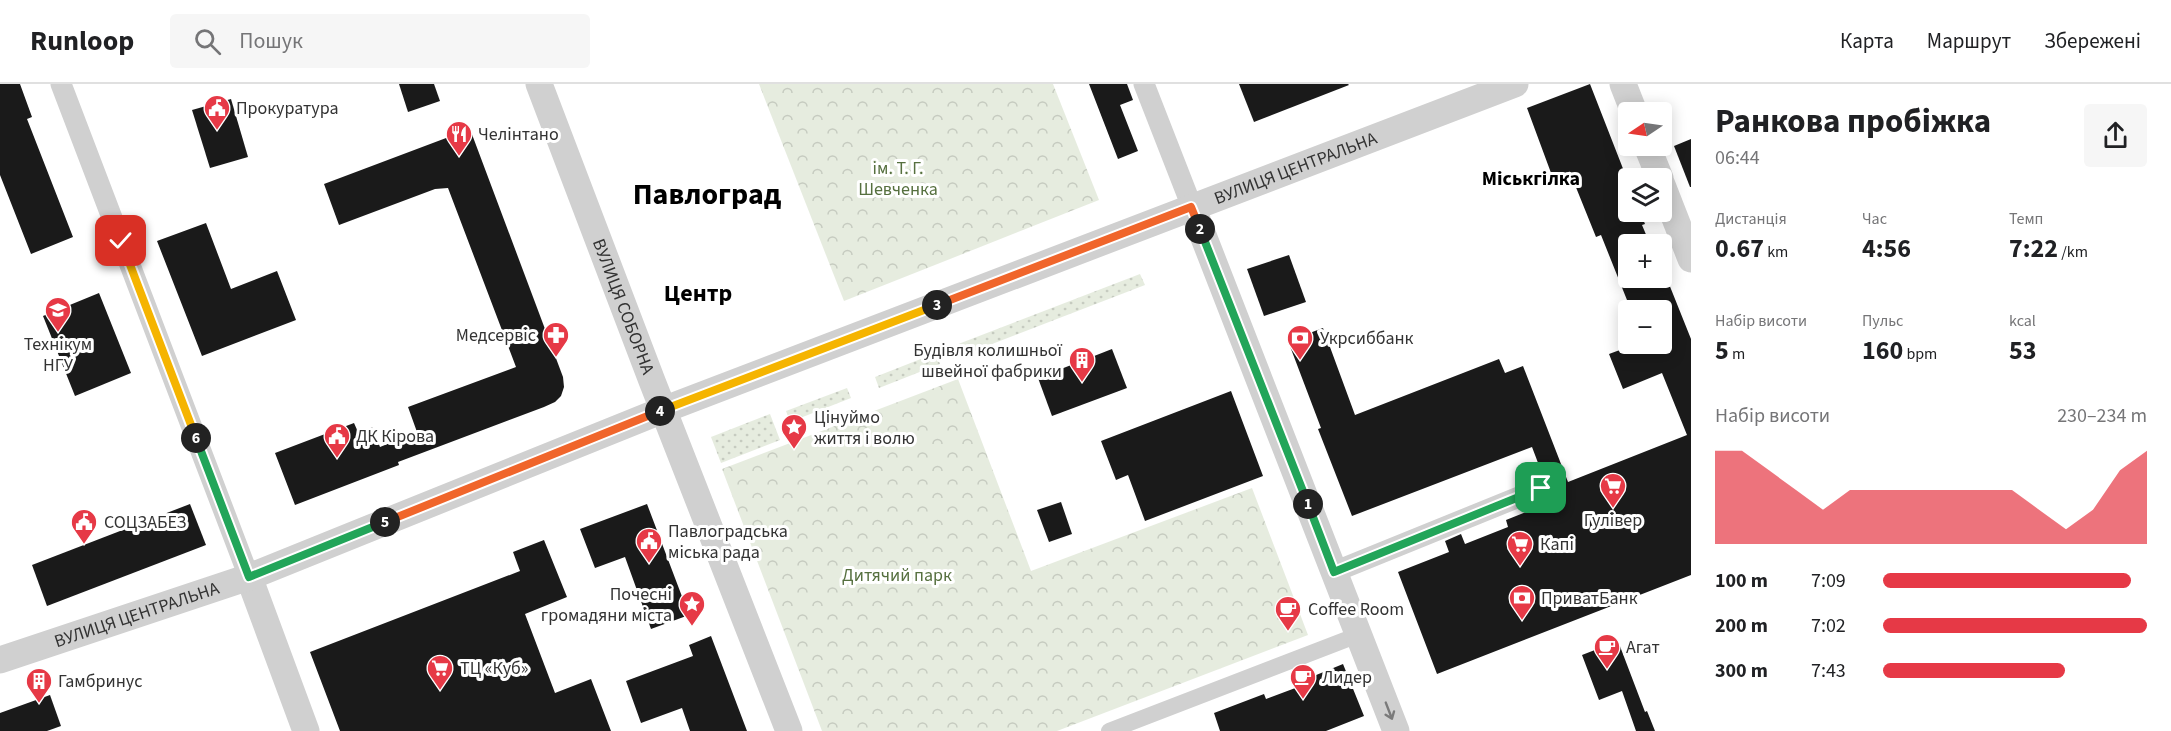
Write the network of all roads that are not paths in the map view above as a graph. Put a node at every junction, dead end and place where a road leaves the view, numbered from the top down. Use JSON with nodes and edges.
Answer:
{"nodes":[{"id":1,"x":61,"y":84,"type":"edge"},
{"id":2,"x":539,"y":84,"type":"edge"},
{"id":3,"x":1144,"y":84,"type":"edge"},
{"id":4,"x":1515,"y":84,"type":"edge"},
{"id":5,"x":1623,"y":84,"type":"edge"},
{"id":6,"x":1630,"y":102,"type":"edge"},
{"id":7,"x":1191,"y":207,"type":"junction"},
{"id":8,"x":1672,"y":210,"type":"edge"},
{"id":9,"x":1691,"y":259,"type":"edge"},
{"id":10,"x":663,"y":410,"type":"junction"},
{"id":11,"x":1541,"y":488,"type":"dead end"},
{"id":12,"x":1334,"y":572,"type":"junction"},
{"id":13,"x":249,"y":577,"type":"junction"},
{"id":14,"x":1358,"y":635,"type":"junction"},
{"id":15,"x":0,"y":660,"type":"edge"},
{"id":16,"x":306,"y":731,"type":"edge"},
{"id":17,"x":789,"y":731,"type":"edge"},
{"id":18,"x":1109,"y":731,"type":"edge"},
{"id":19,"x":1396,"y":731,"type":"edge"}],
"edges":[{"from":1,"to":13,"type":"street"},
{"from":2,"to":10,"type":"street","name":"ВУЛИЦЯ СОБОРНА"},
{"from":3,"to":7,"type":"street"},
{"from":4,"to":7,"type":"street","name":"ВУЛИЦЯ ЦЕНТРАЛЬНА"},
{"from":5,"to":6,"type":"street"},
{"from":7,"to":10,"type":"street","name":"ВУЛИЦЯ ЦЕНТРАЛЬНА"},
{"from":7,"to":12,"type":"street"},
{"from":8,"to":9,"type":"street"},
{"from":10,"to":13,"type":"street","name":"ВУЛИЦЯ ЦЕНТРАЛЬНА"},
{"from":10,"to":17,"type":"street","name":"ВУЛИЦЯ СОБОРНА"},
{"from":11,"to":12,"type":"street"},
{"from":12,"to":14,"type":"street"},
{"from":13,"to":15,"type":"street","name":"ВУЛИЦЯ ЦЕНТРАЛЬНА"},
{"from":13,"to":16,"type":"street"},
{"from":14,"to":18,"type":"street"},
{"from":14,"to":19,"type":"street","one_way":true}]}
